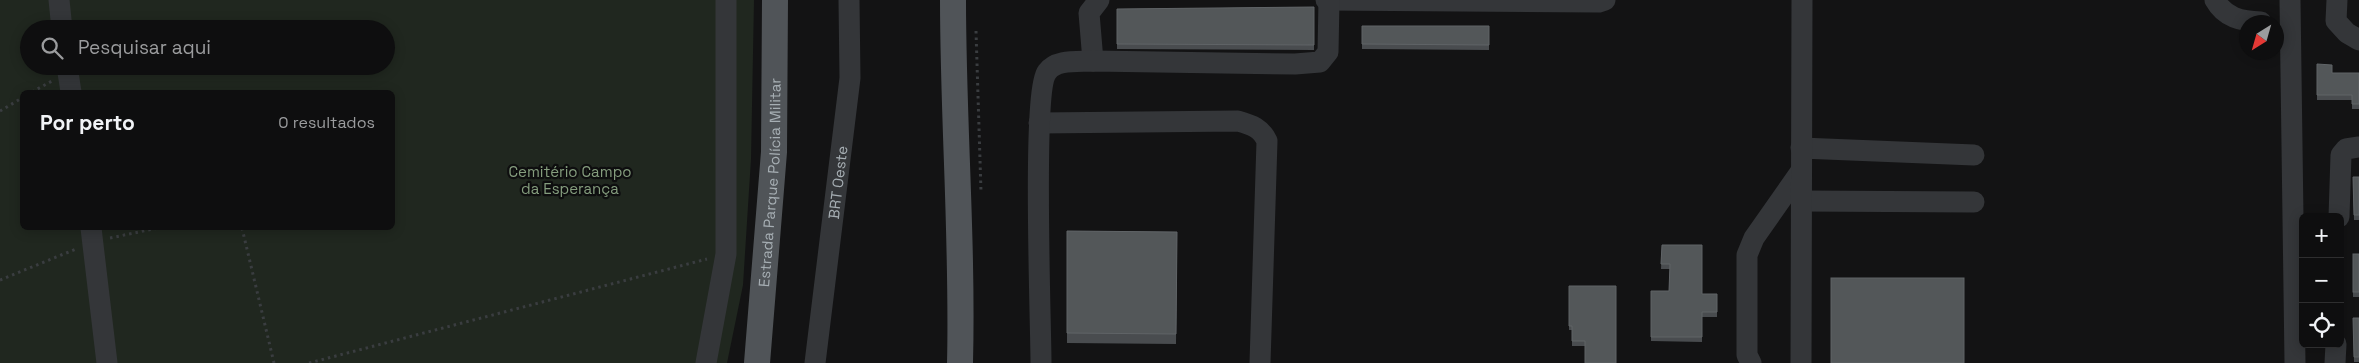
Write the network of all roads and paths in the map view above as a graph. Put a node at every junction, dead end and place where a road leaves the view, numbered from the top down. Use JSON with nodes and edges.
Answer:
{"nodes":[{"id":1,"x":59,"y":0,"type":"edge"},
{"id":2,"x":726,"y":0,"type":"edge"},
{"id":3,"x":774,"y":0,"type":"edge"},
{"id":4,"x":849,"y":0,"type":"edge"},
{"id":5,"x":953,"y":0,"type":"edge"},
{"id":6,"x":1099,"y":0,"type":"edge"},
{"id":7,"x":1328,"y":0,"type":"edge"},
{"id":8,"x":1606,"y":0,"type":"edge"},
{"id":9,"x":1802,"y":0,"type":"edge"},
{"id":10,"x":2215,"y":0,"type":"edge"},
{"id":11,"x":2290,"y":0,"type":"edge"},
{"id":12,"x":2337,"y":0,"type":"edge"},
{"id":13,"x":2239,"y":19,"type":"edge"},
{"id":14,"x":61,"y":20,"type":"edge"},
{"id":15,"x":2284,"y":23,"type":"edge"},
{"id":16,"x":976,"y":30,"type":"dead end"},
{"id":17,"x":2359,"y":40,"type":"edge"},
{"id":18,"x":1093,"y":61,"type":"junction"},
{"id":19,"x":68,"y":75,"type":"edge"},
{"id":20,"x":71,"y":90,"type":"edge"},
{"id":21,"x":20,"y":99,"type":"edge"},
{"id":22,"x":0,"y":111,"type":"edge"},
{"id":23,"x":1039,"y":123,"type":"junction"},
{"id":24,"x":2359,"y":147,"type":"edge"},
{"id":25,"x":1801,"y":148,"type":"junction"},
{"id":26,"x":1974,"y":154,"type":"dead end"},
{"id":27,"x":1801,"y":171,"type":"junction"},
{"id":28,"x":981,"y":196,"type":"dead end"},
{"id":29,"x":1801,"y":202,"type":"junction"},
{"id":30,"x":1974,"y":202,"type":"dead end"},
{"id":31,"x":2340,"y":213,"type":"edge"},
{"id":32,"x":136,"y":230,"type":"edge"},
{"id":33,"x":242,"y":230,"type":"edge"},
{"id":34,"x":92,"y":234,"type":"edge"},
{"id":35,"x":726,"y":254,"type":"junction"},
{"id":36,"x":0,"y":280,"type":"edge"},
{"id":37,"x":2336,"y":348,"type":"edge"},
{"id":38,"x":107,"y":363,"type":"edge"},
{"id":39,"x":274,"y":363,"type":"edge"},
{"id":40,"x":309,"y":363,"type":"edge"},
{"id":41,"x":706,"y":363,"type":"edge"},
{"id":42,"x":757,"y":363,"type":"edge"},
{"id":43,"x":816,"y":363,"type":"edge"},
{"id":44,"x":960,"y":363,"type":"edge"},
{"id":45,"x":1042,"y":363,"type":"edge"},
{"id":46,"x":1260,"y":363,"type":"edge"},
{"id":47,"x":1752,"y":363,"type":"edge"},
{"id":48,"x":1801,"y":363,"type":"edge"},
{"id":49,"x":2294,"y":363,"type":"edge"},
{"id":50,"x":2335,"y":363,"type":"edge"}],
"edges":[{"from":1,"to":14,"type":"street"},
{"from":2,"to":35,"type":"street"},
{"from":3,"to":42,"type":"main road","name":"Estrada Parque Polícia Militar"},
{"from":4,"to":43,"type":"street","name":"BRT Oeste"},
{"from":5,"to":44,"type":"main road"},
{"from":6,"to":18,"type":"street"},
{"from":7,"to":8,"type":"street"},
{"from":7,"to":18,"type":"street"},
{"from":9,"to":25,"type":"street"},
{"from":10,"to":13,"type":"street"},
{"from":11,"to":15,"type":"street"},
{"from":12,"to":17,"type":"street"},
{"from":15,"to":49,"type":"street"},
{"from":16,"to":28,"type":"path"},
{"from":18,"to":23,"type":"street"},
{"from":19,"to":20,"type":"street"},
{"from":21,"to":22,"type":"path"},
{"from":23,"to":45,"type":"street"},
{"from":23,"to":46,"type":"street"},
{"from":24,"to":31,"type":"street"},
{"from":25,"to":26,"type":"street"},
{"from":25,"to":27,"type":"street"},
{"from":27,"to":29,"type":"street"},
{"from":27,"to":47,"type":"street"},
{"from":29,"to":30,"type":"street"},
{"from":29,"to":48,"type":"street"},
{"from":32,"to":34,"type":"path"},
{"from":33,"to":39,"type":"path"},
{"from":34,"to":36,"type":"path"},
{"from":34,"to":38,"type":"street"},
{"from":35,"to":40,"type":"path"},
{"from":35,"to":41,"type":"street"},
{"from":37,"to":50,"type":"street"}]}
